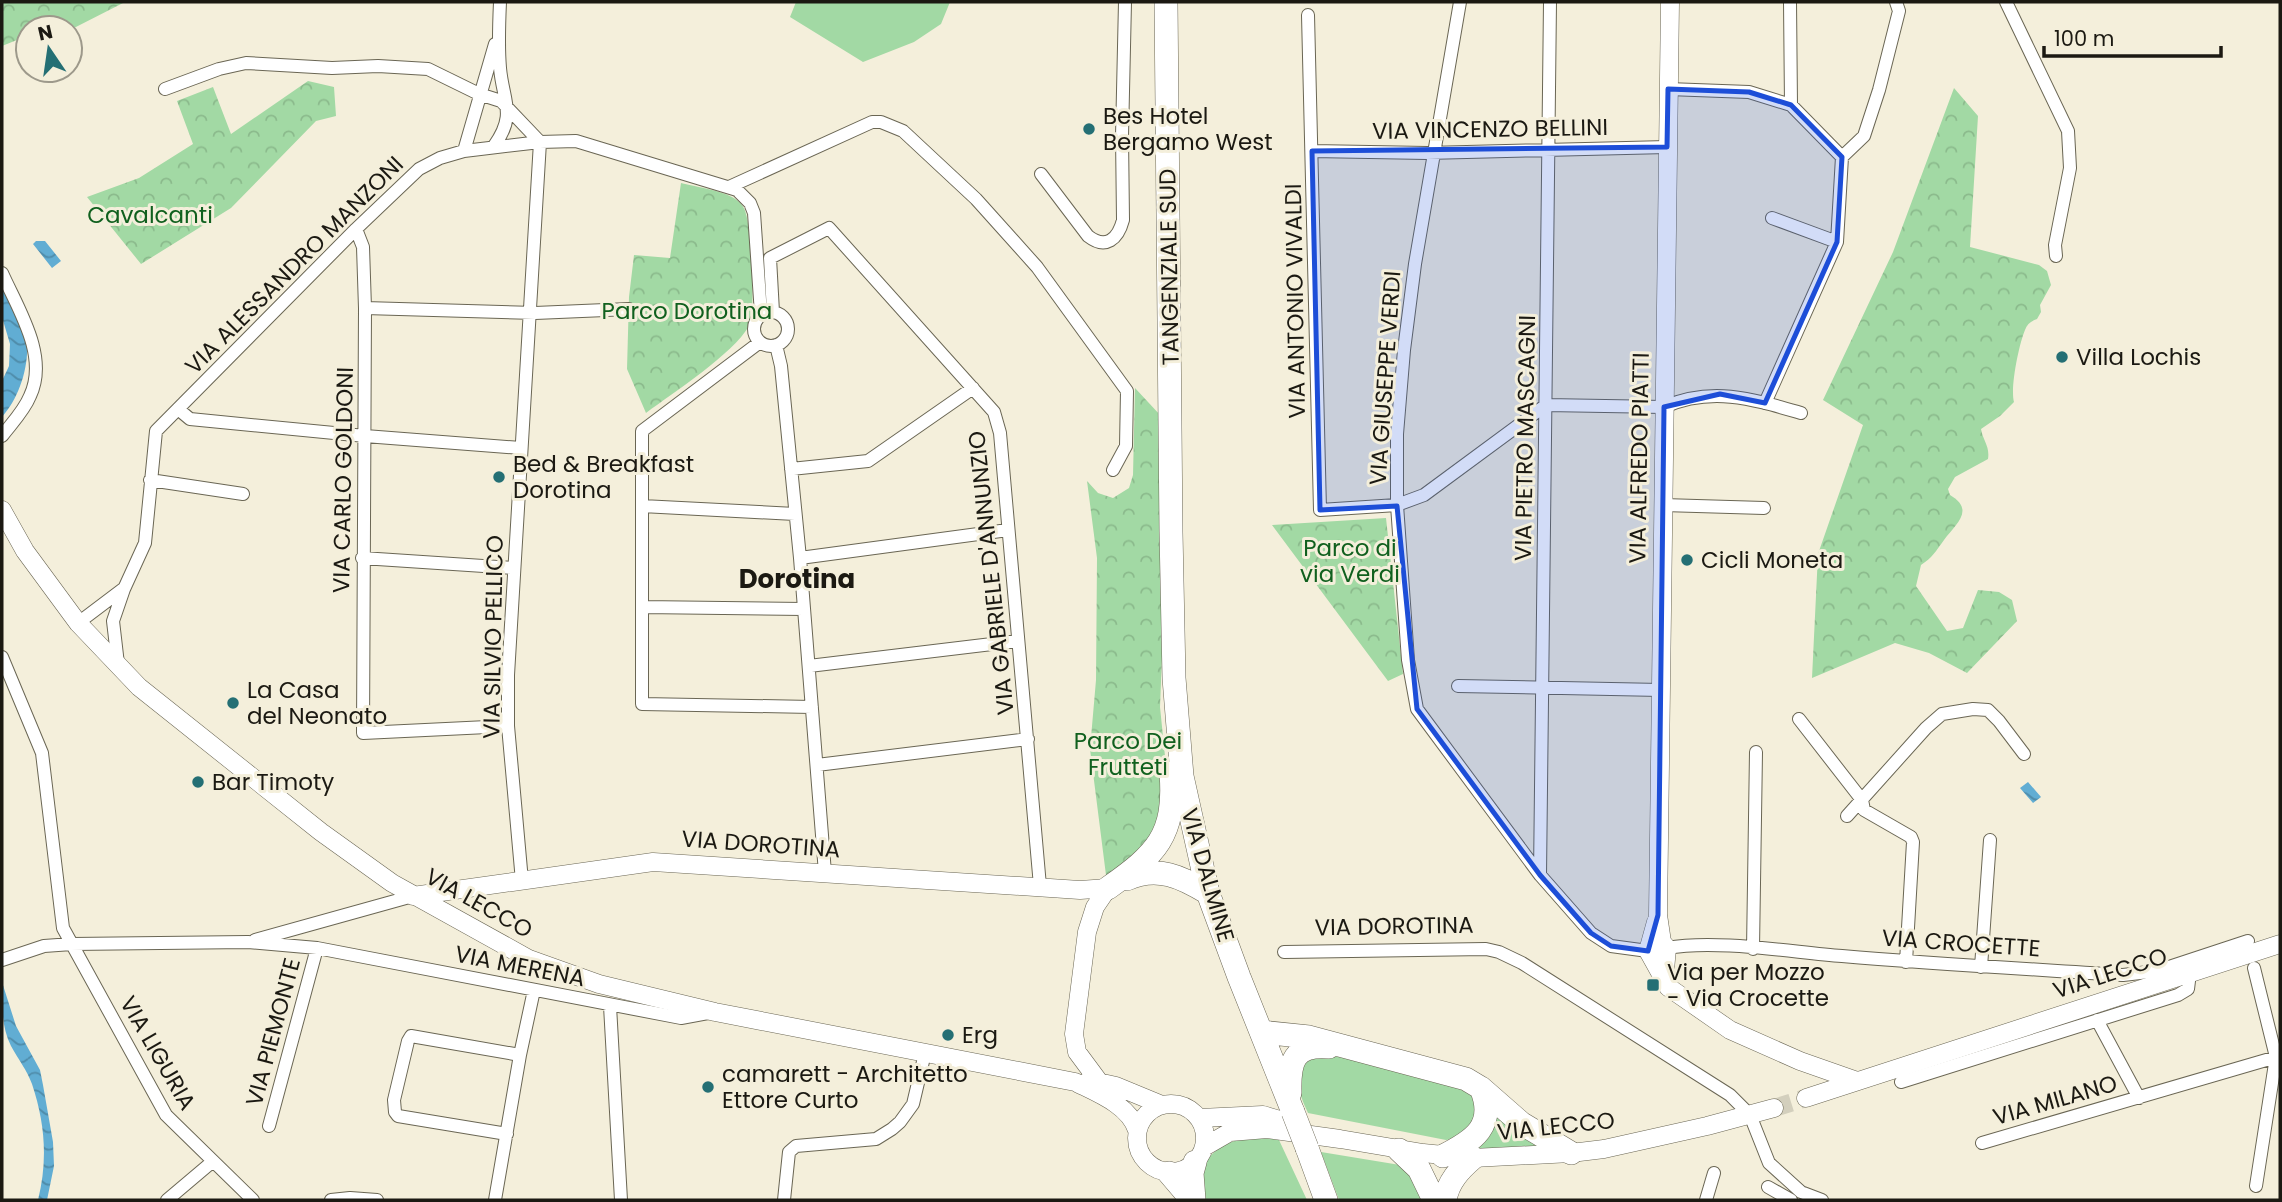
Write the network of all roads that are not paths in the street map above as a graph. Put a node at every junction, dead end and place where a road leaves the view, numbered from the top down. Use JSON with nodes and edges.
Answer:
{"nodes":[{"id":1,"x":500,"y":2,"type":"edge"},
{"id":2,"x":1125,"y":2,"type":"edge"},
{"id":3,"x":1166,"y":2,"type":"edge"},
{"id":4,"x":1460,"y":2,"type":"edge"},
{"id":5,"x":1550,"y":2,"type":"edge"},
{"id":6,"x":1670,"y":2,"type":"edge"},
{"id":7,"x":1790,"y":2,"type":"edge"},
{"id":8,"x":1896,"y":2,"type":"edge"},
{"id":9,"x":2006,"y":2,"type":"edge"},
{"id":10,"x":1308,"y":15,"type":"dead end"},
{"id":11,"x":498,"y":34,"type":"junction"},
{"id":12,"x":165,"y":89,"type":"dead end"},
{"id":13,"x":1668,"y":89,"type":"junction"},
{"id":14,"x":479,"y":94,"type":"junction"},
{"id":15,"x":1791,"y":105,"type":"junction"},
{"id":16,"x":508,"y":107,"type":"junction"},
{"id":17,"x":540,"y":142,"type":"junction"},
{"id":18,"x":494,"y":146,"type":"junction"},
{"id":19,"x":1667,"y":147,"type":"junction"},
{"id":20,"x":1550,"y":149,"type":"junction"},
{"id":21,"x":464,"y":151,"type":"junction"},
{"id":22,"x":1312,"y":151,"type":"junction"},
{"id":23,"x":1435,"y":152,"type":"junction"},
{"id":24,"x":1842,"y":157,"type":"junction"},
{"id":25,"x":1041,"y":174,"type":"dead end"},
{"id":26,"x":729,"y":187,"type":"junction"},
{"id":27,"x":1772,"y":218,"type":"dead end"},
{"id":28,"x":356,"y":229,"type":"junction"},
{"id":29,"x":1837,"y":242,"type":"junction"},
{"id":30,"x":2056,"y":256,"type":"dead end"},
{"id":31,"x":2,"y":273,"type":"edge"},
{"id":32,"x":365,"y":308,"type":"junction"},
{"id":33,"x":629,"y":309,"type":"dead end"},
{"id":34,"x":530,"y":312,"type":"junction"},
{"id":35,"x":767,"y":313,"type":"junction"},
{"id":36,"x":760,"y":342,"type":"junction"},
{"id":37,"x":776,"y":345,"type":"junction"},
{"id":38,"x":973,"y":388,"type":"junction"},
{"id":39,"x":1765,"y":403,"type":"junction"},
{"id":40,"x":1546,"y":405,"type":"junction"},
{"id":41,"x":1664,"y":407,"type":"junction"},
{"id":42,"x":174,"y":413,"type":"junction"},
{"id":43,"x":1801,"y":413,"type":"dead end"},
{"id":44,"x":2,"y":436,"type":"edge"},
{"id":45,"x":365,"y":436,"type":"junction"},
{"id":46,"x":521,"y":448,"type":"junction"},
{"id":47,"x":791,"y":469,"type":"junction"},
{"id":48,"x":1113,"y":470,"type":"dead end"},
{"id":49,"x":150,"y":480,"type":"junction"},
{"id":50,"x":243,"y":494,"type":"dead end"},
{"id":51,"x":1396,"y":505,"type":"junction"},
{"id":52,"x":1663,"y":505,"type":"junction"},
{"id":53,"x":642,"y":506,"type":"junction"},
{"id":54,"x":1764,"y":508,"type":"dead end"},
{"id":55,"x":2,"y":510,"type":"edge"},
{"id":56,"x":795,"y":514,"type":"junction"},
{"id":57,"x":1008,"y":530,"type":"junction"},
{"id":58,"x":1171,"y":532,"type":"junction"},
{"id":59,"x":362,"y":558,"type":"junction"},
{"id":60,"x":800,"y":558,"type":"junction"},
{"id":61,"x":514,"y":568,"type":"junction"},
{"id":62,"x":124,"y":589,"type":"junction"},
{"id":63,"x":642,"y":607,"type":"junction"},
{"id":64,"x":804,"y":609,"type":"junction"},
{"id":65,"x":78,"y":623,"type":"junction"},
{"id":66,"x":1017,"y":641,"type":"junction"},
{"id":67,"x":2,"y":657,"type":"edge"},
{"id":68,"x":809,"y":666,"type":"junction"},
{"id":69,"x":119,"y":667,"type":"junction"},
{"id":70,"x":1458,"y":686,"type":"dead end"},
{"id":71,"x":1542,"y":687,"type":"junction"},
{"id":72,"x":1661,"y":690,"type":"junction"},
{"id":73,"x":812,"y":707,"type":"junction"},
{"id":74,"x":1799,"y":719,"type":"dead end"},
{"id":75,"x":508,"y":726,"type":"junction"},
{"id":76,"x":1028,"y":739,"type":"junction"},
{"id":77,"x":1756,"y":752,"type":"dead end"},
{"id":78,"x":2024,"y":754,"type":"dead end"},
{"id":79,"x":817,"y":765,"type":"junction"},
{"id":80,"x":1862,"y":800,"type":"junction"},
{"id":81,"x":1847,"y":816,"type":"dead end"},
{"id":82,"x":1990,"y":840,"type":"dead end"},
{"id":83,"x":825,"y":873,"type":"junction"},
{"id":84,"x":1540,"y":875,"type":"junction"},
{"id":85,"x":522,"y":881,"type":"junction"},
{"id":86,"x":1040,"y":886,"type":"junction"},
{"id":87,"x":1108,"y":888,"type":"junction"},
{"id":88,"x":1208,"y":893,"type":"junction"},
{"id":89,"x":413,"y":896,"type":"junction"},
{"id":90,"x":310,"y":924,"type":"junction"},
{"id":91,"x":2248,"y":941,"type":"dead end"},
{"id":92,"x":248,"y":942,"type":"junction"},
{"id":93,"x":72,"y":944,"type":"junction"},
{"id":94,"x":2279,"y":944,"type":"edge"},
{"id":95,"x":317,"y":948,"type":"junction"},
{"id":96,"x":1657,"y":949,"type":"junction"},
{"id":97,"x":1754,"y":949,"type":"junction"},
{"id":98,"x":1283,"y":951,"type":"dead end"},
{"id":99,"x":2,"y":960,"type":"edge"},
{"id":100,"x":1906,"y":962,"type":"junction"},
{"id":101,"x":1981,"y":967,"type":"junction"},
{"id":102,"x":2254,"y":968,"type":"dead end"},
{"id":103,"x":2190,"y":973,"type":"junction"},
{"id":104,"x":534,"y":990,"type":"junction"},
{"id":105,"x":610,"y":1006,"type":"junction"},
{"id":106,"x":715,"y":1012,"type":"junction"},
{"id":107,"x":2097,"y":1020,"type":"junction"},
{"id":108,"x":1261,"y":1032,"type":"junction"},
{"id":109,"x":1350,"y":1049,"type":"junction"},
{"id":110,"x":925,"y":1053,"type":"junction"},
{"id":111,"x":520,"y":1055,"type":"junction"},
{"id":112,"x":2278,"y":1057,"type":"edge"},
{"id":113,"x":1800,"y":1061,"type":"junction"},
{"id":114,"x":1857,"y":1081,"type":"junction"},
{"id":115,"x":1075,"y":1082,"type":"junction"},
{"id":116,"x":1901,"y":1082,"type":"dead end"},
{"id":117,"x":1100,"y":1083,"type":"junction"},
{"id":118,"x":1481,"y":1088,"type":"junction"},
{"id":119,"x":2139,"y":1098,"type":"junction"},
{"id":120,"x":1161,"y":1105,"type":"junction"},
{"id":121,"x":1292,"y":1108,"type":"junction"},
{"id":122,"x":1774,"y":1108,"type":"tunnel mouth"},
{"id":123,"x":1750,"y":1115,"type":"junction"},
{"id":124,"x":1200,"y":1118,"type":"junction"},
{"id":125,"x":269,"y":1126,"type":"dead end"},
{"id":126,"x":1137,"y":1130,"type":"junction"},
{"id":127,"x":507,"y":1134,"type":"junction"},
{"id":128,"x":1340,"y":1139,"type":"junction"},
{"id":129,"x":1982,"y":1143,"type":"dead end"},
{"id":130,"x":1399,"y":1150,"type":"junction"},
{"id":131,"x":1571,"y":1153,"type":"junction"},
{"id":132,"x":1200,"y":1154,"type":"junction"},
{"id":133,"x":1443,"y":1156,"type":"junction"},
{"id":134,"x":1473,"y":1158,"type":"junction"},
{"id":135,"x":212,"y":1162,"type":"junction"},
{"id":136,"x":1169,"y":1173,"type":"junction"},
{"id":137,"x":1714,"y":1173,"type":"dead end"},
{"id":138,"x":2256,"y":1186,"type":"dead end"},
{"id":139,"x":1768,"y":1187,"type":"dead end"},
{"id":140,"x":167,"y":1200,"type":"edge"},
{"id":141,"x":253,"y":1200,"type":"edge"},
{"id":142,"x":331,"y":1200,"type":"edge"},
{"id":143,"x":377,"y":1200,"type":"edge"},
{"id":144,"x":495,"y":1200,"type":"edge"},
{"id":145,"x":621,"y":1200,"type":"edge"},
{"id":146,"x":784,"y":1200,"type":"edge"},
{"id":147,"x":1193,"y":1200,"type":"edge"},
{"id":148,"x":1326,"y":1200,"type":"edge"},
{"id":149,"x":1434,"y":1200,"type":"edge"},
{"id":150,"x":1445,"y":1200,"type":"edge"},
{"id":151,"x":1706,"y":1200,"type":"edge"},
{"id":152,"x":1791,"y":1200,"type":"edge"},
{"id":153,"x":1822,"y":1200,"type":"edge"}],
"edges":[{"from":1,"to":11,"type":"street"},
{"from":2,"to":25,"type":"street"},
{"from":3,"to":58,"type":"highway","name":"TANGENZIALE SUD"},
{"from":4,"to":23,"type":"street","name":"VIA GIUSEPPE VERDI"},
{"from":5,"to":20,"type":"street","name":"VIA PIETRO MASCAGNI"},
{"from":6,"to":13,"type":"main road","name":"VIA ALFREDO PIATTI"},
{"from":7,"to":15,"type":"street"},
{"from":8,"to":24,"type":"street"},
{"from":9,"to":30,"type":"street"},
{"from":10,"to":22,"type":"street","name":"VIA ANTONIO VIVALDI"},
{"from":11,"to":14,"type":"street"},
{"from":11,"to":16,"type":"street"},
{"from":12,"to":14,"type":"street"},
{"from":13,"to":15,"type":"street"},
{"from":13,"to":19,"type":"main road","name":"VIA ALFREDO PIATTI"},
{"from":14,"to":16,"type":"street"},
{"from":14,"to":21,"type":"street"},
{"from":15,"to":24,"type":"street"},
{"from":16,"to":17,"type":"street"},
{"from":16,"to":18,"type":"street"},
{"from":17,"to":18,"type":"street","name":"VIA ALESSANDRO MANZONI"},
{"from":17,"to":26,"type":"street","name":"VIA ALESSANDRO MANZONI"},
{"from":17,"to":34,"type":"street","name":"VIA SILVIO PELLICO"},
{"from":18,"to":21,"type":"street","name":"VIA ALESSANDRO MANZONI"},
{"from":19,"to":20,"type":"street","name":"VIA VINCENZO BELLINI"},
{"from":19,"to":41,"type":"main road","name":"VIA ALFREDO PIATTI"},
{"from":20,"to":23,"type":"street","name":"VIA VINCENZO BELLINI"},
{"from":20,"to":40,"type":"street","name":"VIA PIETRO MASCAGNI"},
{"from":21,"to":28,"type":"street","name":"VIA ALESSANDRO MANZONI"},
{"from":22,"to":23,"type":"street","name":"VIA VINCENZO BELLINI"},
{"from":22,"to":51,"type":"street","name":"VIA ANTONIO VIVALDI"},
{"from":23,"to":51,"type":"street","name":"VIA GIUSEPPE VERDI"},
{"from":24,"to":29,"type":"street"},
{"from":26,"to":35,"type":"street","name":"VIA ALESSANDRO MANZONI"},
{"from":26,"to":48,"type":"street"},
{"from":27,"to":29,"type":"street"},
{"from":28,"to":32,"type":"street","name":"VIA CARLO GOLDONI"},
{"from":28,"to":42,"type":"street","name":"VIA ALESSANDRO MANZONI"},
{"from":29,"to":39,"type":"street"},
{"from":31,"to":44,"type":"street"},
{"from":32,"to":34,"type":"street"},
{"from":32,"to":45,"type":"street","name":"VIA CARLO GOLDONI"},
{"from":33,"to":34,"type":"street"},
{"from":34,"to":46,"type":"street","name":"VIA SILVIO PELLICO"},
{"from":35,"to":36,"type":"street"},
{"from":35,"to":37,"type":"street"},
{"from":35,"to":38,"type":"street","name":"VIA GABRIELE D'ANNUNZIO"},
{"from":36,"to":37,"type":"street"},
{"from":36,"to":53,"type":"street"},
{"from":37,"to":47,"type":"street"},
{"from":38,"to":47,"type":"street"},
{"from":38,"to":57,"type":"street","name":"VIA GABRIELE D'ANNUNZIO"},
{"from":39,"to":41,"type":"street"},
{"from":39,"to":43,"type":"street"},
{"from":40,"to":41,"type":"street"},
{"from":40,"to":51,"type":"street"},
{"from":40,"to":71,"type":"street","name":"VIA PIETRO MASCAGNI"},
{"from":41,"to":52,"type":"main road","name":"VIA ALFREDO PIATTI"},
{"from":42,"to":45,"type":"street"},
{"from":42,"to":49,"type":"street","name":"VIA ALESSANDRO MANZONI"},
{"from":45,"to":46,"type":"street"},
{"from":45,"to":59,"type":"street","name":"VIA CARLO GOLDONI"},
{"from":46,"to":61,"type":"street","name":"VIA SILVIO PELLICO"},
{"from":47,"to":56,"type":"street"},
{"from":49,"to":50,"type":"street"},
{"from":49,"to":62,"type":"street","name":"VIA ALESSANDRO MANZONI"},
{"from":51,"to":84,"type":"street","name":"VIA GIUSEPPE VERDI"},
{"from":52,"to":54,"type":"street"},
{"from":52,"to":72,"type":"main road","name":"VIA ALFREDO PIATTI"},
{"from":53,"to":56,"type":"street"},
{"from":53,"to":63,"type":"street"},
{"from":55,"to":65,"type":"main road","name":"VIA LECCO"},
{"from":56,"to":60,"type":"street"},
{"from":57,"to":60,"type":"street"},
{"from":57,"to":66,"type":"street","name":"VIA GABRIELE D'ANNUNZIO"},
{"from":58,"to":87,"type":"highway"},
{"from":58,"to":88,"type":"highway","name":"VIA DALMINE"},
{"from":59,"to":61,"type":"street"},
{"from":59,"to":75,"type":"street","name":"VIA CARLO GOLDONI"},
{"from":60,"to":64,"type":"street"},
{"from":61,"to":75,"type":"street","name":"VIA SILVIO PELLICO"},
{"from":62,"to":65,"type":"street"},
{"from":62,"to":69,"type":"street","name":"VIA ALESSANDRO MANZONI"},
{"from":63,"to":64,"type":"street"},
{"from":63,"to":73,"type":"street"},
{"from":64,"to":68,"type":"street"},
{"from":65,"to":69,"type":"main road","name":"VIA LECCO"},
{"from":66,"to":68,"type":"street"},
{"from":66,"to":76,"type":"street","name":"VIA GABRIELE D'ANNUNZIO"},
{"from":67,"to":93,"type":"street","name":"VIA LIGURIA"},
{"from":68,"to":73,"type":"street"},
{"from":69,"to":89,"type":"main road","name":"VIA LECCO"},
{"from":70,"to":71,"type":"street"},
{"from":71,"to":72,"type":"street"},
{"from":71,"to":84,"type":"street","name":"VIA PIETRO MASCAGNI"},
{"from":72,"to":96,"type":"main road","name":"VIA ALFREDO PIATTI"},
{"from":73,"to":79,"type":"street"},
{"from":74,"to":80,"type":"street"},
{"from":75,"to":85,"type":"street","name":"VIA SILVIO PELLICO"},
{"from":76,"to":79,"type":"street"},
{"from":76,"to":86,"type":"street","name":"VIA GABRIELE D'ANNUNZIO"},
{"from":77,"to":97,"type":"street"},
{"from":78,"to":80,"type":"street"},
{"from":79,"to":83,"type":"street"},
{"from":80,"to":81,"type":"street"},
{"from":80,"to":100,"type":"street"},
{"from":82,"to":101,"type":"street"},
{"from":83,"to":85,"type":"main road","name":"VIA DOROTINA"},
{"from":83,"to":86,"type":"main road","name":"VIA DOROTINA"},
{"from":84,"to":96,"type":"street","name":"VIA GIUSEPPE VERDI"},
{"from":85,"to":89,"type":"main road","name":"VIA DOROTINA"},
{"from":86,"to":87,"type":"main road","name":"VIA DOROTINA"},
{"from":87,"to":88,"type":"highway"},
{"from":87,"to":117,"type":"main road"},
{"from":88,"to":108,"type":"highway","name":"VIA DALMINE"},
{"from":89,"to":90,"type":"street","name":"VIA MERENA"},
{"from":89,"to":106,"type":"main road","name":"VIA LECCO"},
{"from":90,"to":92,"type":"street","name":"VIA MERENA"},
{"from":90,"to":95,"type":"street"},
{"from":91,"to":101,"type":"street","name":"VIA CROCETTE"},
{"from":92,"to":93,"type":"street","name":"VIA MERENA"},
{"from":92,"to":95,"type":"street","name":"VIA MERENA"},
{"from":93,"to":99,"type":"street","name":"VIA MERENA"},
{"from":93,"to":135,"type":"street","name":"VIA LIGURIA"},
{"from":94,"to":103,"type":"main road","name":"VIA LECCO"},
{"from":95,"to":104,"type":"street","name":"VIA MERENA"},
{"from":95,"to":125,"type":"street","name":"VIA PIEMONTE"},
{"from":96,"to":97,"type":"street","name":"VIA CROCETTE"},
{"from":96,"to":113,"type":"main road","name":"VIA ALFREDO PIATTI"},
{"from":97,"to":100,"type":"street","name":"VIA CROCETTE"},
{"from":98,"to":123,"type":"street","name":"VIA DOROTINA"},
{"from":100,"to":101,"type":"street","name":"VIA CROCETTE"},
{"from":102,"to":112,"type":"street"},
{"from":103,"to":107,"type":"street","name":"VIA LECCO"},
{"from":103,"to":114,"type":"main road","name":"VIA LECCO"},
{"from":104,"to":105,"type":"street","name":"VIA MERENA"},
{"from":104,"to":111,"type":"street"},
{"from":105,"to":106,"type":"street","name":"VIA MERENA"},
{"from":105,"to":145,"type":"street"},
{"from":106,"to":110,"type":"main road","name":"VIA LECCO"},
{"from":107,"to":116,"type":"street","name":"VIA LECCO"},
{"from":107,"to":119,"type":"street","name":"VIA MILANO"},
{"from":108,"to":109,"type":"highway"},
{"from":108,"to":121,"type":"highway","name":"VIA DALMINE"},
{"from":109,"to":118,"type":"highway"},
{"from":109,"to":121,"type":"highway"},
{"from":110,"to":115,"type":"main road","name":"VIA LECCO"},
{"from":110,"to":146,"type":"street"},
{"from":111,"to":127,"type":"street"},
{"from":111,"to":127,"type":"street"},
{"from":112,"to":119,"type":"street","name":"VIA MILANO"},
{"from":112,"to":138,"type":"street"},
{"from":113,"to":114,"type":"main road"},
{"from":113,"to":114,"type":"main road","name":"VIA LECCO"},
{"from":115,"to":117,"type":"main road","name":"VIA LECCO"},
{"from":115,"to":126,"type":"main road","name":"VIA LECCO"},
{"from":117,"to":120,"type":"main road","name":"VIA LECCO"},
{"from":118,"to":131,"type":"highway"},
{"from":118,"to":133,"type":"highway"},
{"from":119,"to":129,"type":"street","name":"VIA MILANO"},
{"from":120,"to":124,"type":"main road"},
{"from":120,"to":126,"type":"main road"},
{"from":121,"to":148,"type":"highway","name":"VIA DALMINE","bridge":true},
{"from":122,"to":123,"type":"main road","name":"VIA LECCO"},
{"from":123,"to":131,"type":"main road","name":"VIA LECCO"},
{"from":123,"to":153,"type":"street"},
{"from":124,"to":128,"type":"main road","name":"VIA LECCO"},
{"from":124,"to":132,"type":"main road"},
{"from":126,"to":136,"type":"main road"},
{"from":127,"to":144,"type":"street"},
{"from":128,"to":130,"type":"main road","name":"VIA LECCO"},
{"from":128,"to":132,"type":"main road","name":"VIA LECCO"},
{"from":130,"to":133,"type":"main road","name":"VIA LECCO"},
{"from":130,"to":149,"type":"highway"},
{"from":131,"to":134,"type":"main road","name":"VIA LECCO"},
{"from":132,"to":136,"type":"main road"},
{"from":132,"to":147,"type":"highway"},
{"from":133,"to":134,"type":"main road","name":"VIA LECCO"},
{"from":134,"to":150,"type":"highway"},
{"from":135,"to":140,"type":"street"},
{"from":135,"to":141,"type":"street","name":"VIA LIGURIA"},
{"from":136,"to":147,"type":"highway"},
{"from":137,"to":151,"type":"street"},
{"from":139,"to":152,"type":"street"},
{"from":142,"to":143,"type":"street"}]}
